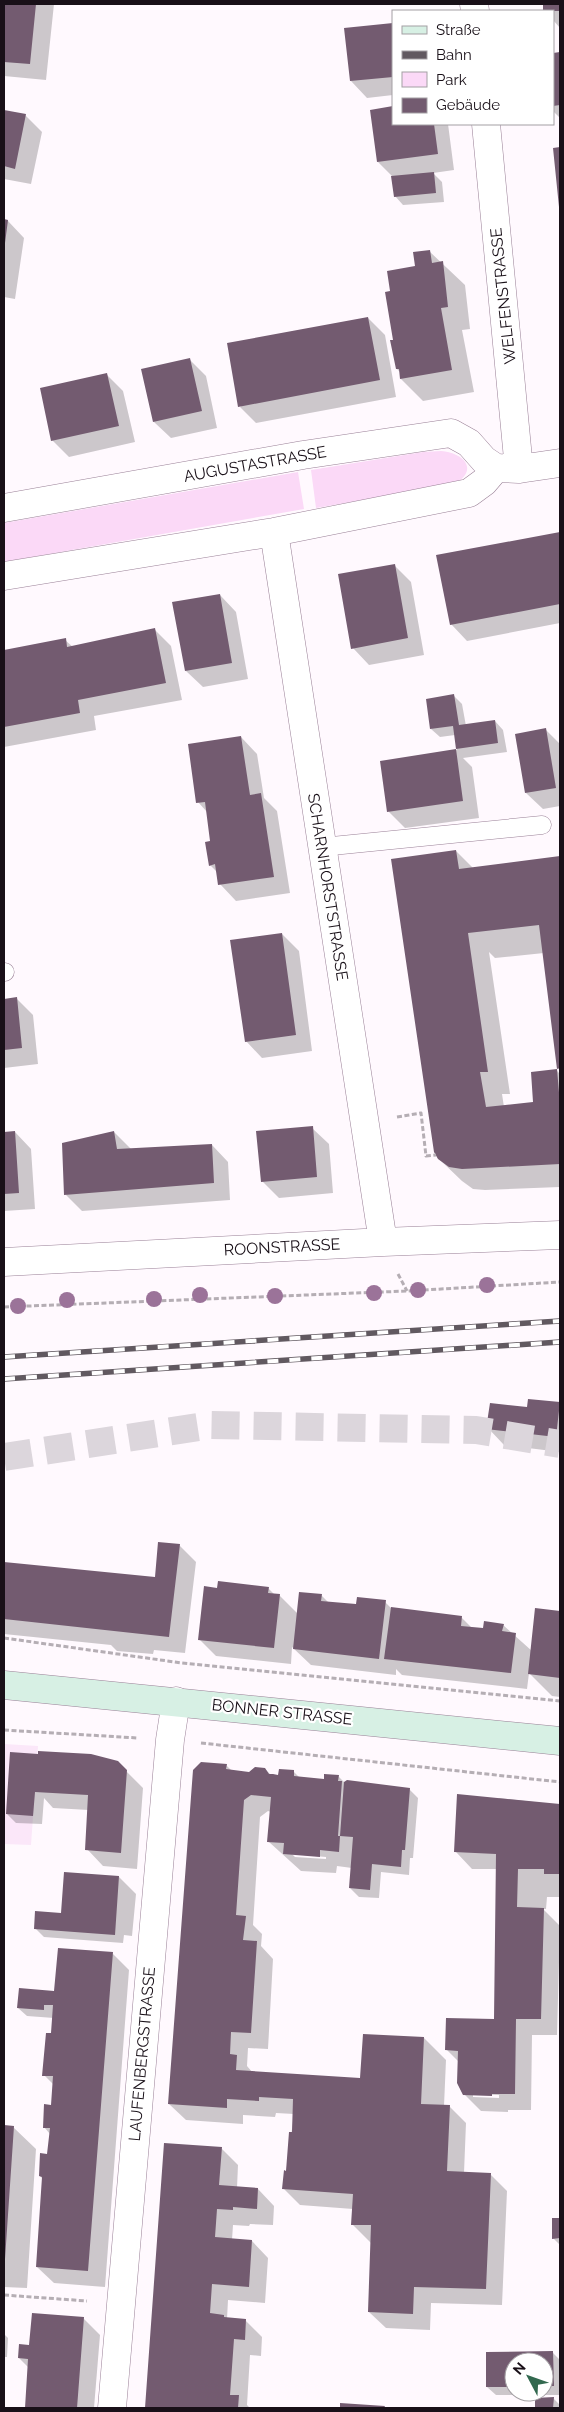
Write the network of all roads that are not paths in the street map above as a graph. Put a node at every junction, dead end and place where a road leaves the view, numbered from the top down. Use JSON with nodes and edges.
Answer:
{"nodes":[{"id":1,"x":486,"y":125,"type":"edge"},
{"id":2,"x":560,"y":463,"type":"edge"},
{"id":3,"x":508,"y":468,"type":"junction"},
{"id":4,"x":4,"y":508,"type":"edge"},
{"id":5,"x":274,"y":532,"type":"junction"},
{"id":6,"x":4,"y":576,"type":"edge"},
{"id":7,"x":542,"y":825,"type":"dead end"},
{"id":8,"x":322,"y":846,"type":"junction"},
{"id":9,"x":560,"y":1235,"type":"edge"},
{"id":10,"x":382,"y":1242,"type":"junction"},
{"id":11,"x":4,"y":1262,"type":"edge"},
{"id":12,"x":4,"y":1685,"type":"edge"},
{"id":13,"x":176,"y":1701,"type":"junction"},
{"id":14,"x":560,"y":1741,"type":"edge"},
{"id":15,"x":112,"y":2408,"type":"edge"}],
"edges":[{"from":1,"to":3,"type":"street","name":"WELFENSTRASSE"},
{"from":2,"to":3,"type":"street"},
{"from":3,"to":4,"type":"street","name":"AUGUSTASTRASSE"},
{"from":3,"to":5,"type":"street"},
{"from":5,"to":6,"type":"street"},
{"from":5,"to":8,"type":"street","name":"SCHARNHORSTSTRASSE"},
{"from":7,"to":8,"type":"lane"},
{"from":8,"to":10,"type":"street","name":"SCHARNHORSTSTRASSE"},
{"from":9,"to":10,"type":"street","name":"ROONSTRASSE"},
{"from":10,"to":11,"type":"street","name":"ROONSTRASSE"},
{"from":12,"to":13,"type":"main road","name":"BONNER STRASSE"},
{"from":13,"to":14,"type":"main road","name":"BONNER STRASSE"},
{"from":13,"to":15,"type":"street","name":"LAUFENBERGSTRASSE"}]}
